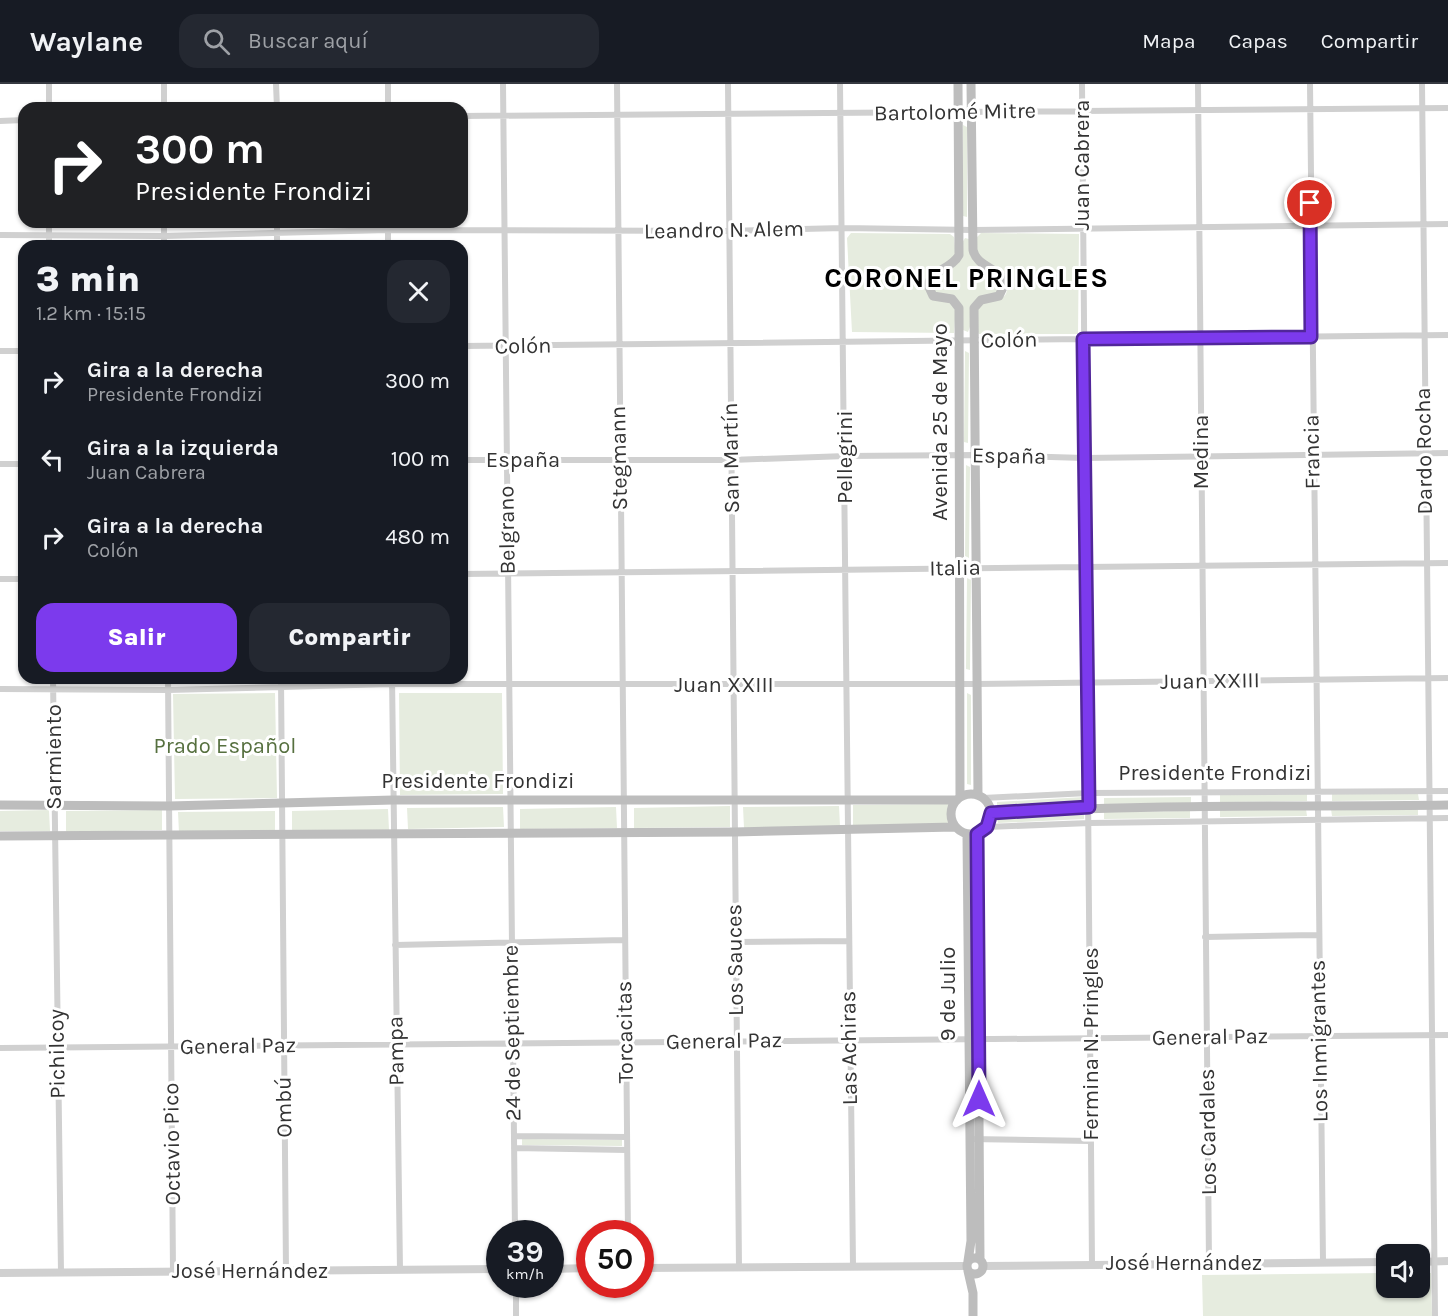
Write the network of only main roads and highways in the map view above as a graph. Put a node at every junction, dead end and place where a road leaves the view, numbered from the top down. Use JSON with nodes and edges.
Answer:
{"nodes":[{"id":1,"x":957,"y":84,"type":"edge"},
{"id":2,"x":971,"y":84,"type":"edge"},
{"id":3,"x":980,"y":796,"type":"junction"},
{"id":4,"x":958,"y":798,"type":"junction"},
{"id":5,"x":0,"y":805,"type":"edge"},
{"id":6,"x":1448,"y":805,"type":"edge"},
{"id":7,"x":991,"y":813,"type":"junction"},
{"id":8,"x":955,"y":827,"type":"junction"},
{"id":9,"x":967,"y":834,"type":"junction"},
{"id":10,"x":977,"y":834,"type":"junction"},
{"id":11,"x":0,"y":836,"type":"edge"},
{"id":12,"x":967,"y":938,"type":"junction"},
{"id":13,"x":978,"y":938,"type":"junction"},
{"id":14,"x":967,"y":1266,"type":"junction"},
{"id":15,"x":981,"y":1266,"type":"junction"},
{"id":16,"x":973,"y":1293,"type":"junction"},
{"id":17,"x":973,"y":1316,"type":"edge"}],
"edges":[{"from":1,"to":4,"type":"main road","name":"Avenida 25 de Mayo"},
{"from":2,"to":3,"type":"main road","name":"Avenida 25 de Mayo"},
{"from":3,"to":4,"type":"main road"},
{"from":3,"to":7,"type":"main road"},
{"from":4,"to":5,"type":"main road","name":"Presidente Frondizi"},
{"from":4,"to":8,"type":"main road"},
{"from":6,"to":7,"type":"main road","name":"Presidente Frondizi"},
{"from":7,"to":10,"type":"main road"},
{"from":8,"to":9,"type":"main road"},
{"from":8,"to":11,"type":"main road"},
{"from":9,"to":10,"type":"main road"},
{"from":9,"to":12,"type":"main road","name":"9 de Julio"},
{"from":10,"to":13,"type":"main road","name":"9 de Julio"},
{"from":12,"to":13,"type":"main road"},
{"from":12,"to":14,"type":"main road","name":"9 de Julio"},
{"from":13,"to":15,"type":"main road","name":"9 de Julio"},
{"from":14,"to":15,"type":"main road"},
{"from":14,"to":15,"type":"main road"},
{"from":14,"to":16,"type":"main road","name":"9 de Julio"},
{"from":15,"to":16,"type":"main road","name":"9 de Julio"},
{"from":16,"to":17,"type":"main road"}]}
